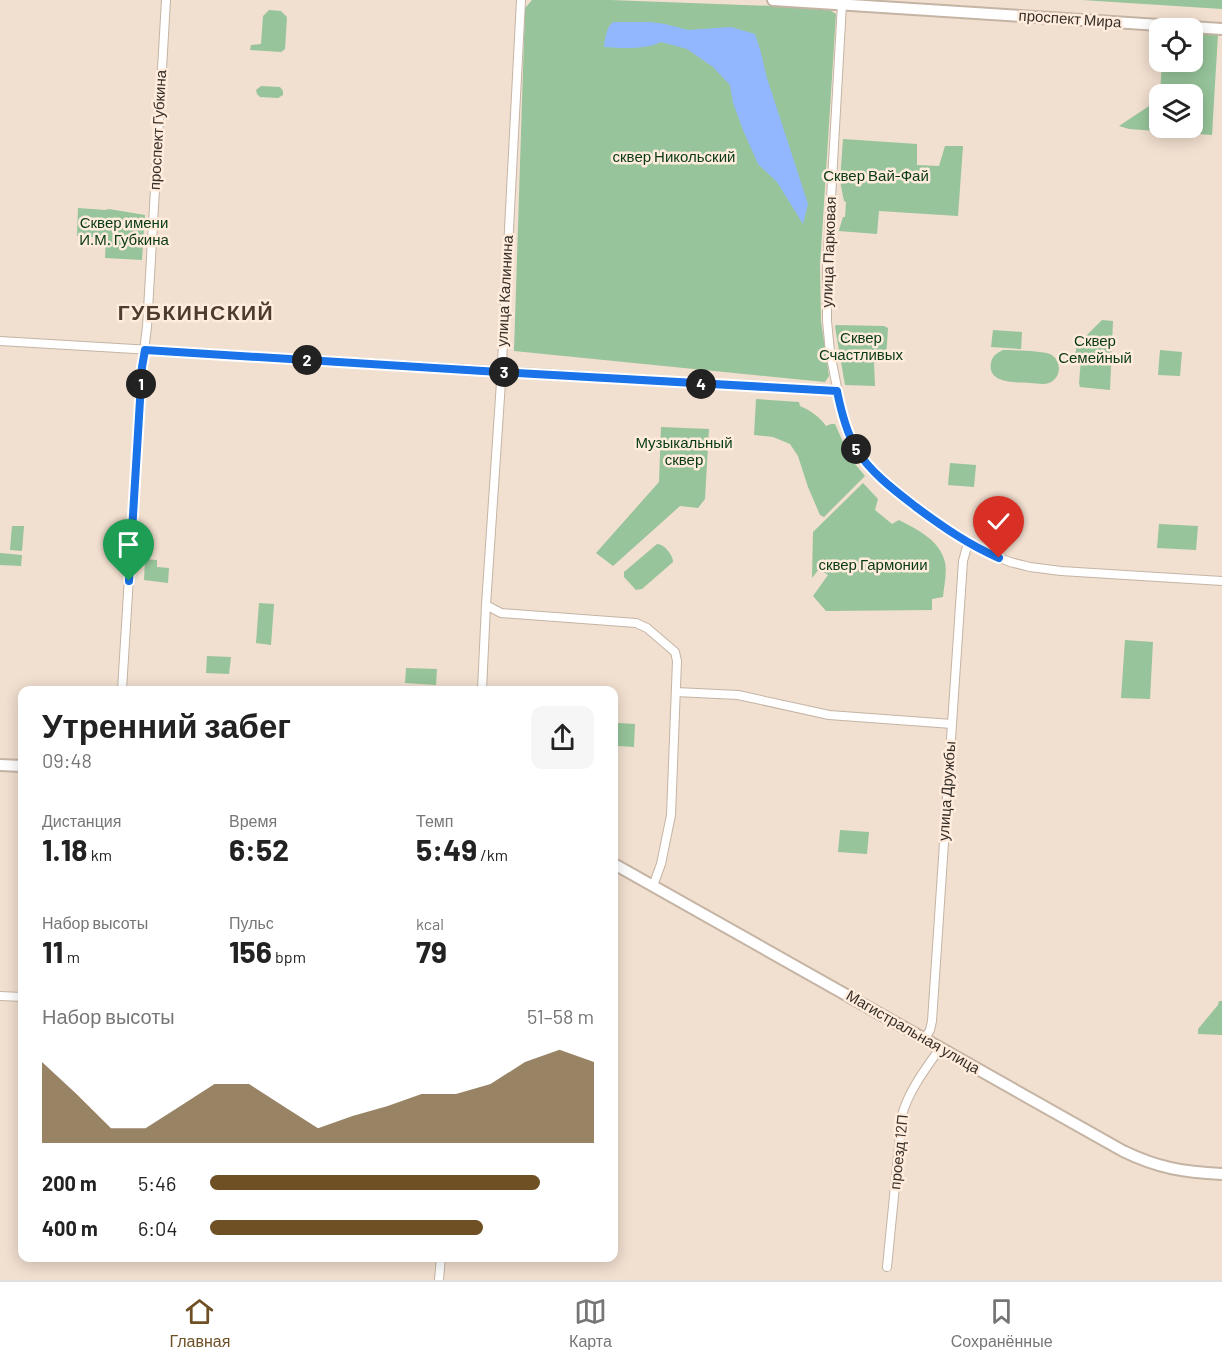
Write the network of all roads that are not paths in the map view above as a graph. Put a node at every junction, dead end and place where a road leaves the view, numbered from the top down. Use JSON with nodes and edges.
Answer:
{"nodes":[{"id":1,"x":166,"y":0,"type":"edge"},
{"id":2,"x":521,"y":0,"type":"edge"},
{"id":3,"x":773,"y":0,"type":"edge"},
{"id":4,"x":842,"y":4,"type":"junction"},
{"id":5,"x":920,"y":4,"type":"edge"},
{"id":6,"x":1222,"y":29,"type":"edge"},
{"id":7,"x":0,"y":341,"type":"edge"},
{"id":8,"x":145,"y":350,"type":"junction"},
{"id":9,"x":501,"y":372,"type":"junction"},
{"id":10,"x":837,"y":391,"type":"junction"},
{"id":11,"x":968,"y":543,"type":"junction"},
{"id":12,"x":1222,"y":581,"type":"edge"},
{"id":13,"x":486,"y":605,"type":"junction"},
{"id":14,"x":122,"y":686,"type":"edge"},
{"id":15,"x":482,"y":686,"type":"edge"},
{"id":16,"x":676,"y":692,"type":"junction"},
{"id":17,"x":952,"y":724,"type":"junction"},
{"id":18,"x":0,"y":765,"type":"edge"},
{"id":19,"x":18,"y":766,"type":"edge"},
{"id":20,"x":618,"y":866,"type":"edge"},
{"id":21,"x":654,"y":886,"type":"junction"},
{"id":22,"x":0,"y":996,"type":"edge"},
{"id":23,"x":18,"y":997,"type":"edge"},
{"id":24,"x":925,"y":1038,"type":"junction"},
{"id":25,"x":941,"y":1047,"type":"junction"},
{"id":26,"x":1222,"y":1174,"type":"edge"},
{"id":27,"x":441,"y":1262,"type":"edge"},
{"id":28,"x":887,"y":1267,"type":"dead end"},
{"id":29,"x":439,"y":1280,"type":"edge"}],
"edges":[{"from":1,"to":8,"type":"street","name":"проспект Губкина"},
{"from":2,"to":9,"type":"street","name":"улица Калинина"},
{"from":3,"to":4,"type":"main road","name":"проспект Мира"},
{"from":4,"to":5,"type":"main road","name":"проспект Мира"},
{"from":4,"to":10,"type":"street","name":"улица Парковая"},
{"from":5,"to":6,"type":"main road","name":"проспект Мира"},
{"from":7,"to":8,"type":"street"},
{"from":8,"to":9,"type":"street"},
{"from":8,"to":14,"type":"street","name":"проспект Губкина"},
{"from":9,"to":10,"type":"street"},
{"from":9,"to":13,"type":"street","name":"улица Калинина"},
{"from":10,"to":11,"type":"street","name":"улица Парковая"},
{"from":11,"to":12,"type":"street","name":"улица Парковая"},
{"from":11,"to":17,"type":"street","name":"улица Дружбы"},
{"from":13,"to":15,"type":"street","name":"улица Калинина"},
{"from":13,"to":16,"type":"street"},
{"from":16,"to":17,"type":"street"},
{"from":16,"to":21,"type":"street"},
{"from":17,"to":24,"type":"street","name":"улица Дружбы"},
{"from":18,"to":19,"type":"main road"},
{"from":20,"to":21,"type":"main road","name":"Магистральная улица"},
{"from":21,"to":24,"type":"main road","name":"Магистральная улица"},
{"from":22,"to":23,"type":"street"},
{"from":24,"to":25,"type":"main road","name":"Магистральная улица"},
{"from":25,"to":26,"type":"main road","name":"Магистральная улица"},
{"from":25,"to":28,"type":"street","name":"проезд 12П"},
{"from":27,"to":29,"type":"street"}]}
